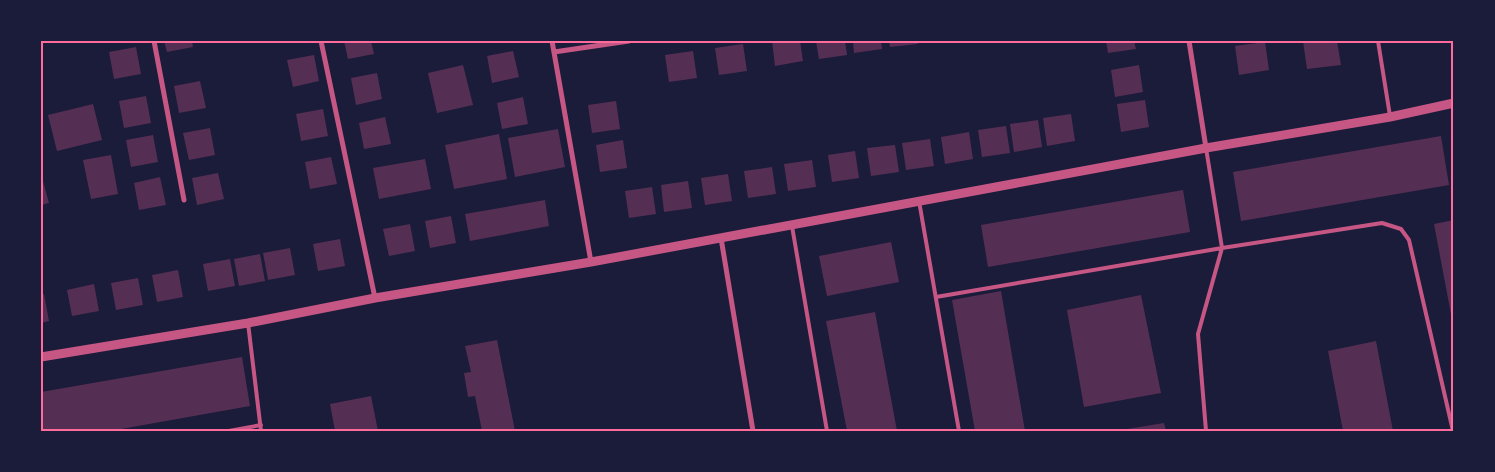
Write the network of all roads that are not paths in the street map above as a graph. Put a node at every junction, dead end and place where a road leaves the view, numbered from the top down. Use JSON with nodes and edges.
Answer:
{"nodes":[{"id":1,"x":154,"y":41,"type":"edge"},
{"id":2,"x":321,"y":41,"type":"edge"},
{"id":3,"x":552,"y":41,"type":"edge"},
{"id":4,"x":629,"y":41,"type":"edge"},
{"id":5,"x":1189,"y":41,"type":"edge"},
{"id":6,"x":1378,"y":41,"type":"edge"},
{"id":7,"x":554,"y":52,"type":"junction"},
{"id":8,"x":1454,"y":103,"type":"edge"},
{"id":9,"x":1390,"y":117,"type":"junction"},
{"id":10,"x":1206,"y":148,"type":"junction"},
{"id":11,"x":184,"y":200,"type":"dead end"},
{"id":12,"x":919,"y":201,"type":"junction"},
{"id":13,"x":791,"y":224,"type":"junction"},
{"id":14,"x":722,"y":238,"type":"junction"},
{"id":15,"x":1222,"y":248,"type":"junction"},
{"id":16,"x":591,"y":262,"type":"junction"},
{"id":17,"x":936,"y":297,"type":"junction"},
{"id":18,"x":375,"y":298,"type":"junction"},
{"id":19,"x":248,"y":323,"type":"junction"},
{"id":20,"x":41,"y":357,"type":"edge"},
{"id":21,"x":261,"y":425,"type":"junction"},
{"id":22,"x":229,"y":431,"type":"edge"},
{"id":23,"x":261,"y":431,"type":"edge"},
{"id":24,"x":753,"y":431,"type":"edge"},
{"id":25,"x":827,"y":431,"type":"edge"},
{"id":26,"x":960,"y":431,"type":"edge"},
{"id":27,"x":1206,"y":431,"type":"edge"},
{"id":28,"x":1453,"y":431,"type":"edge"}],
"edges":[{"from":1,"to":11,"type":"street"},
{"from":2,"to":18,"type":"street"},
{"from":3,"to":7,"type":"street"},
{"from":4,"to":7,"type":"street"},
{"from":5,"to":10,"type":"street"},
{"from":6,"to":9,"type":"lane"},
{"from":7,"to":16,"type":"street"},
{"from":8,"to":9,"type":"street"},
{"from":9,"to":10,"type":"street"},
{"from":10,"to":12,"type":"street"},
{"from":10,"to":15,"type":"lane"},
{"from":12,"to":13,"type":"street"},
{"from":12,"to":17,"type":"lane"},
{"from":13,"to":14,"type":"street"},
{"from":13,"to":25,"type":"lane"},
{"from":14,"to":16,"type":"street"},
{"from":14,"to":24,"type":"street"},
{"from":15,"to":17,"type":"lane"},
{"from":15,"to":27,"type":"lane"},
{"from":15,"to":28,"type":"lane"},
{"from":16,"to":18,"type":"street"},
{"from":17,"to":26,"type":"lane"},
{"from":18,"to":19,"type":"street"},
{"from":19,"to":20,"type":"street"},
{"from":19,"to":21,"type":"lane"},
{"from":21,"to":22,"type":"lane"},
{"from":21,"to":23,"type":"lane"}]}
